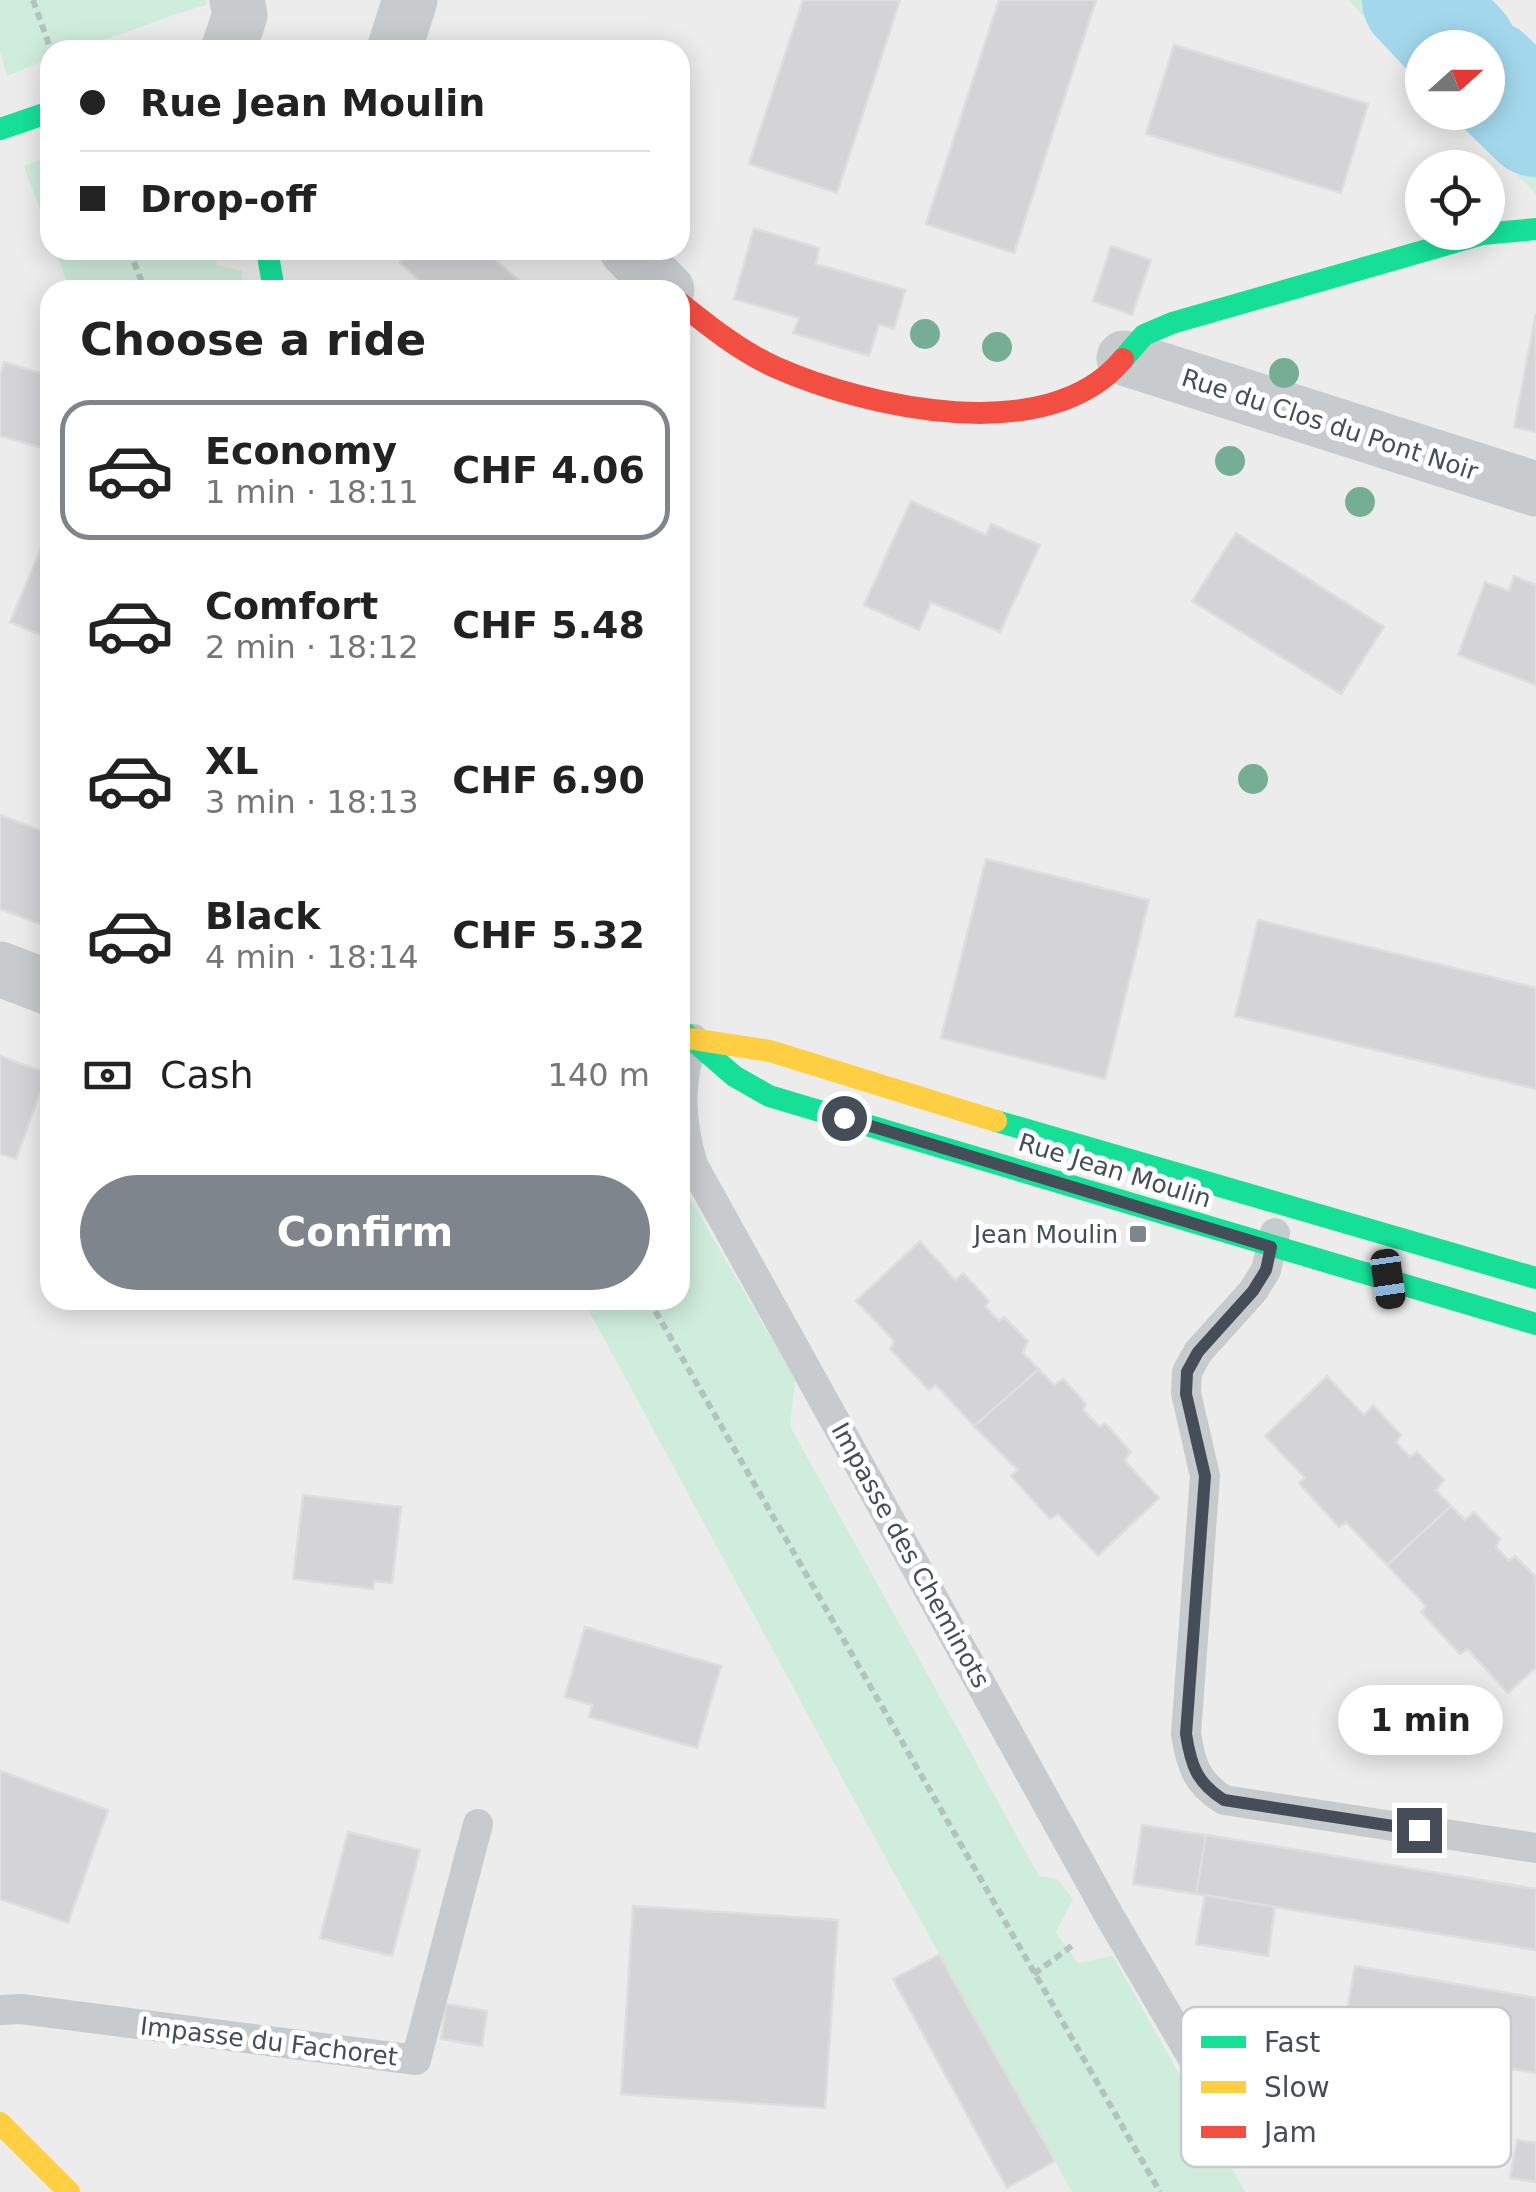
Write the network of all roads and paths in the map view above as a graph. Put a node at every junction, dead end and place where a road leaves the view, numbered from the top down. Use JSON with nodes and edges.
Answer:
{"nodes":[{"id":1,"x":34,"y":0,"type":"edge"},
{"id":2,"x":237,"y":0,"type":"edge"},
{"id":3,"x":410,"y":0,"type":"edge"},
{"id":4,"x":48,"y":40,"type":"edge"},
{"id":5,"x":231,"y":40,"type":"edge"},
{"id":6,"x":397,"y":40,"type":"edge"},
{"id":7,"x":40,"y":115,"type":"edge"},
{"id":8,"x":0,"y":129,"type":"edge"},
{"id":9,"x":1536,"y":230,"type":"edge"},
{"id":10,"x":637,"y":260,"type":"edge"},
{"id":11,"x":657,"y":280,"type":"edge"},
{"id":12,"x":690,"y":310,"type":"edge"},
{"id":13,"x":1124,"y":358,"type":"junction"},
{"id":14,"x":1536,"y":489,"type":"edge"},
{"id":15,"x":0,"y":969,"type":"edge"},
{"id":16,"x":40,"y":984,"type":"edge"},
{"id":17,"x":690,"y":1035,"type":"edge"},
{"id":18,"x":690,"y":1038,"type":"edge"},
{"id":19,"x":1080,"y":1143,"type":"junction"},
{"id":20,"x":690,"y":1154,"type":"edge"},
{"id":21,"x":1064,"y":1194,"type":"junction"},
{"id":22,"x":1284,"y":1206,"type":"junction"},
{"id":23,"x":1376,"y":1229,"type":"junction"},
{"id":24,"x":1271,"y":1247,"type":"junction"},
{"id":25,"x":1536,"y":1278,"type":"edge"},
{"id":26,"x":1389,"y":1290,"type":"junction"},
{"id":27,"x":655,"y":1310,"type":"edge"},
{"id":28,"x":1536,"y":1324,"type":"edge"},
{"id":29,"x":478,"y":1824,"type":"dead end"},
{"id":30,"x":1536,"y":1848,"type":"edge"},
{"id":31,"x":0,"y":2010,"type":"edge"},
{"id":32,"x":1181,"y":2039,"type":"edge"},
{"id":33,"x":0,"y":2123,"type":"edge"},
{"id":34,"x":69,"y":2192,"type":"edge"},
{"id":35,"x":1160,"y":2192,"type":"edge"}],
"edges":[{"from":1,"to":4,"type":"path"},
{"from":2,"to":5,"type":"street"},
{"from":3,"to":6,"type":"street"},
{"from":7,"to":8,"type":"street"},
{"from":9,"to":13,"type":"street"},
{"from":10,"to":11,"type":"street"},
{"from":12,"to":13,"type":"street"},
{"from":13,"to":14,"type":"street","name":"Rue du Clos du Pont Noir"},
{"from":15,"to":16,"type":"street"},
{"from":17,"to":19,"type":"street","name":"Rue Jean Moulin"},
{"from":18,"to":21,"type":"street","name":"Rue Jean Moulin"},
{"from":19,"to":21,"type":"lane"},
{"from":19,"to":22,"type":"street","name":"Rue Jean Moulin"},
{"from":20,"to":32,"type":"lane","name":"Impasse des Cheminots"},
{"from":21,"to":24,"type":"street","name":"Rue Jean Moulin"},
{"from":22,"to":23,"type":"street","name":"Rue Jean Moulin"},
{"from":22,"to":24,"type":"lane"},
{"from":23,"to":25,"type":"street","name":"Rue Jean Moulin"},
{"from":23,"to":26,"type":"lane"},
{"from":24,"to":26,"type":"street","name":"Rue Jean Moulin"},
{"from":24,"to":30,"type":"lane"},
{"from":26,"to":28,"type":"street","name":"Rue Jean Moulin"},
{"from":27,"to":35,"type":"path"},
{"from":29,"to":31,"type":"lane","name":"Impasse du Fachoret"},
{"from":33,"to":34,"type":"street"}]}
